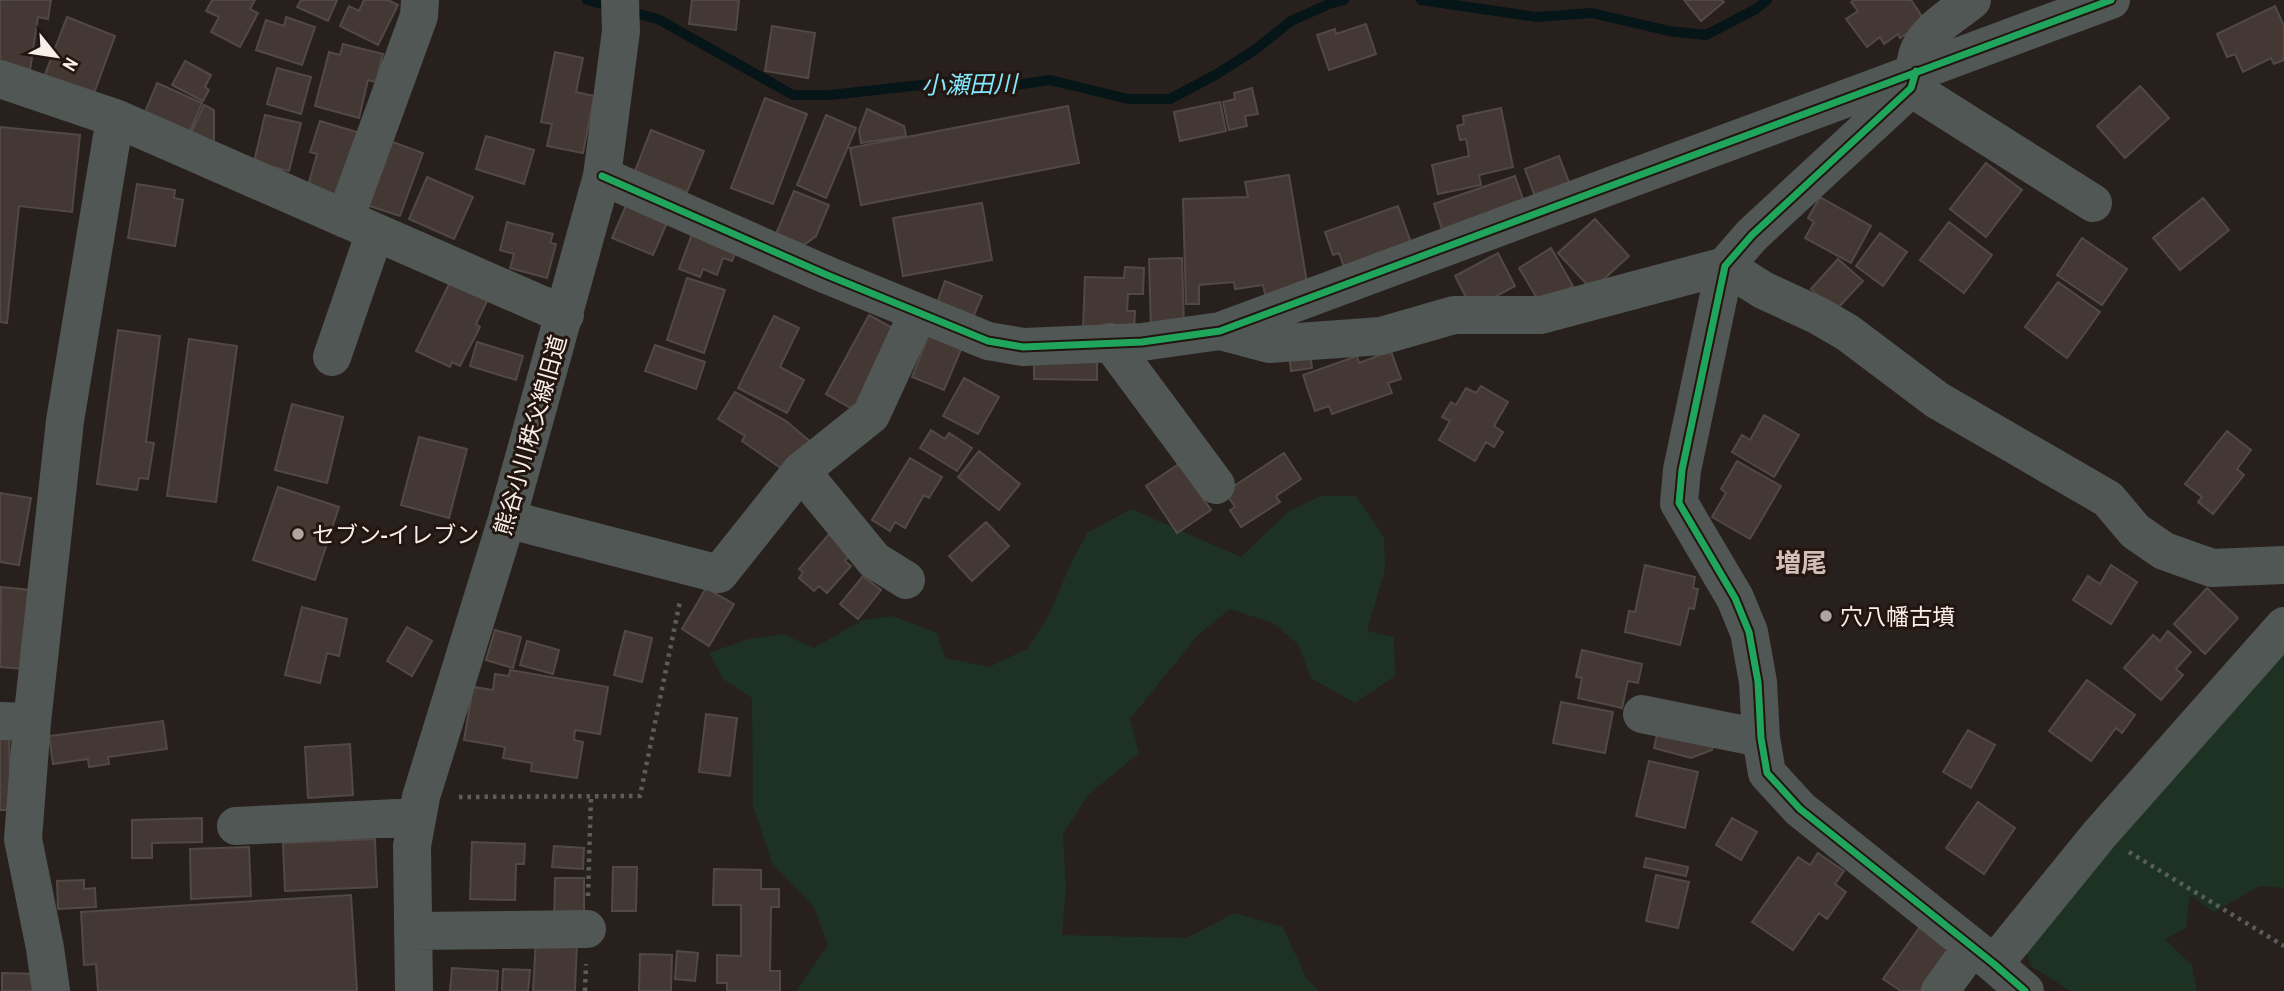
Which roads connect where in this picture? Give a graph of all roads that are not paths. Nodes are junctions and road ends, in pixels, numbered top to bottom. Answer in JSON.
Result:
{"nodes":[{"id":1,"x":419,"y":0,"type":"edge"},
{"id":2,"x":620,"y":0,"type":"edge"},
{"id":3,"x":1972,"y":0,"type":"edge"},
{"id":4,"x":2111,"y":0,"type":"edge"},
{"id":5,"x":0,"y":79,"type":"edge"},
{"id":6,"x":1913,"y":79,"type":"junction"},
{"id":7,"x":115,"y":118,"type":"junction"},
{"id":8,"x":602,"y":176,"type":"junction"},
{"id":9,"x":2094,"y":203,"type":"dead end"},
{"id":10,"x":360,"y":225,"type":"junction"},
{"id":11,"x":1725,"y":266,"type":"junction"},
{"id":12,"x":918,"y":313,"type":"junction"},
{"id":13,"x":565,"y":314,"type":"junction"},
{"id":14,"x":1220,"y":331,"type":"junction"},
{"id":15,"x":1110,"y":342,"type":"junction"},
{"id":16,"x":332,"y":358,"type":"dead end"},
{"id":17,"x":802,"y":471,"type":"junction"},
{"id":18,"x":1216,"y":485,"type":"dead end"},
{"id":19,"x":507,"y":519,"type":"junction"},
{"id":20,"x":2284,"y":565,"type":"edge"},
{"id":21,"x":906,"y":580,"type":"dead end"},
{"id":22,"x":2284,"y":626,"type":"edge"},
{"id":23,"x":1642,"y":714,"type":"dead end"},
{"id":24,"x":16,"y":722,"type":"edge"},
{"id":25,"x":1761,"y":738,"type":"junction"},
{"id":26,"x":419,"y":807,"type":"junction"},
{"id":27,"x":236,"y":826,"type":"dead end"},
{"id":28,"x":587,"y":929,"type":"dead end"},
{"id":29,"x":413,"y":931,"type":"junction"},
{"id":30,"x":1983,"y":956,"type":"junction"},
{"id":31,"x":51,"y":991,"type":"edge"},
{"id":32,"x":414,"y":991,"type":"edge"},
{"id":33,"x":1940,"y":991,"type":"edge"},
{"id":34,"x":2025,"y":991,"type":"edge"}],
"edges":[{"from":1,"to":10,"type":"street"},
{"from":2,"to":8,"type":"street","name":"熊谷小川秩父線旧道"},
{"from":3,"to":6,"type":"street"},
{"from":4,"to":6,"type":"street"},
{"from":5,"to":7,"type":"street"},
{"from":6,"to":9,"type":"street"},
{"from":6,"to":11,"type":"street"},
{"from":6,"to":14,"type":"street"},
{"from":7,"to":10,"type":"street"},
{"from":7,"to":24,"type":"street"},
{"from":8,"to":12,"type":"street"},
{"from":8,"to":13,"type":"street","name":"熊谷小川秩父線旧道"},
{"from":10,"to":13,"type":"street"},
{"from":10,"to":16,"type":"street"},
{"from":11,"to":14,"type":"street"},
{"from":11,"to":20,"type":"street"},
{"from":11,"to":25,"type":"street"},
{"from":12,"to":15,"type":"street"},
{"from":12,"to":17,"type":"street"},
{"from":13,"to":19,"type":"street","name":"熊谷小川秩父線旧道"},
{"from":14,"to":15,"type":"street"},
{"from":15,"to":18,"type":"street"},
{"from":17,"to":19,"type":"street"},
{"from":17,"to":21,"type":"street"},
{"from":19,"to":26,"type":"street","name":"熊谷小川秩父線旧道"},
{"from":22,"to":30,"type":"street"},
{"from":23,"to":25,"type":"street"},
{"from":24,"to":31,"type":"street"},
{"from":25,"to":30,"type":"street"},
{"from":26,"to":27,"type":"street"},
{"from":26,"to":29,"type":"street","name":"熊谷小川秩父線旧道"},
{"from":28,"to":29,"type":"street"},
{"from":29,"to":32,"type":"street","name":"熊谷小川秩父線旧道"},
{"from":30,"to":33,"type":"street"},
{"from":30,"to":34,"type":"street"}]}
